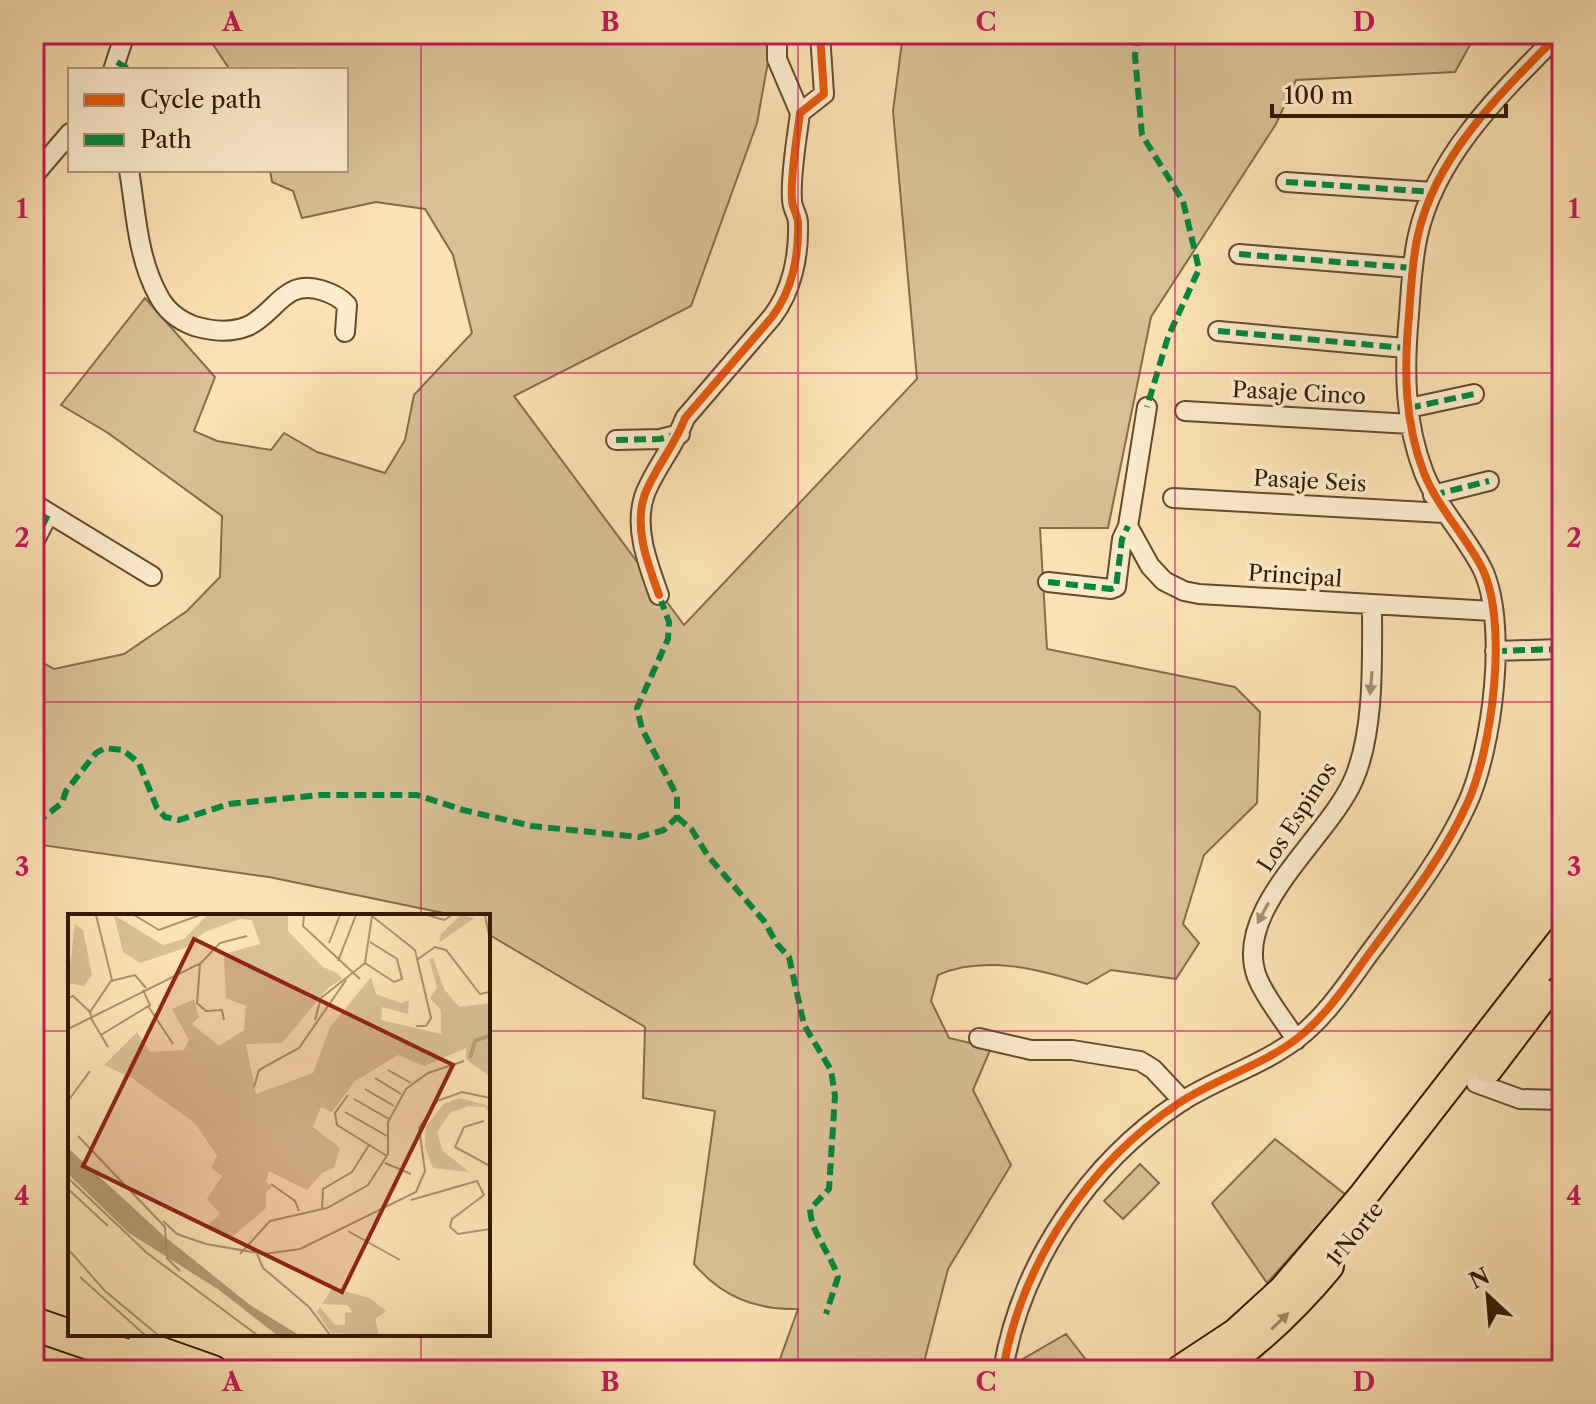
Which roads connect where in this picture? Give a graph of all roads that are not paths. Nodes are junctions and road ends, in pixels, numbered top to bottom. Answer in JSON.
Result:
{"nodes":[{"id":1,"x":125,"y":34,"type":"edge"},
{"id":2,"x":777,"y":34,"type":"edge"},
{"id":3,"x":820,"y":34,"type":"edge"},
{"id":4,"x":1559,"y":34,"type":"edge"},
{"id":5,"x":120,"y":67,"type":"edge"},
{"id":6,"x":800,"y":113,"type":"junction"},
{"id":7,"x":68,"y":135,"type":"edge"},
{"id":8,"x":129,"y":172,"type":"edge"},
{"id":9,"x":34,"y":175,"type":"edge"},
{"id":10,"x":1286,"y":182,"type":"dead end"},
{"id":11,"x":1433,"y":192,"type":"junction"},
{"id":12,"x":1239,"y":254,"type":"dead end"},
{"id":13,"x":1413,"y":268,"type":"junction"},
{"id":14,"x":1218,"y":331,"type":"dead end"},
{"id":15,"x":345,"y":332,"type":"dead end"},
{"id":16,"x":1405,"y":348,"type":"junction"},
{"id":17,"x":1474,"y":394,"type":"dead end"},
{"id":18,"x":1147,"y":407,"type":"dead end"},
{"id":19,"x":1185,"y":411,"type":"dead end"},
{"id":20,"x":1410,"y":416,"type":"junction"},
{"id":21,"x":680,"y":434,"type":"junction"},
{"id":22,"x":616,"y":440,"type":"dead end"},
{"id":23,"x":1489,"y":481,"type":"dead end"},
{"id":24,"x":1433,"y":495,"type":"junction"},
{"id":25,"x":1173,"y":498,"type":"dead end"},
{"id":26,"x":42,"y":508,"type":"edge"},
{"id":27,"x":1444,"y":513,"type":"junction"},
{"id":28,"x":1128,"y":526,"type":"junction"},
{"id":29,"x":34,"y":542,"type":"edge"},
{"id":30,"x":152,"y":576,"type":"dead end"},
{"id":31,"x":1048,"y":582,"type":"dead end"},
{"id":32,"x":659,"y":595,"type":"dead end"},
{"id":33,"x":1372,"y":605,"type":"junction"},
{"id":34,"x":1492,"y":611,"type":"junction"},
{"id":35,"x":1562,"y":649,"type":"edge"},
{"id":36,"x":1495,"y":651,"type":"junction"},
{"id":37,"x":1562,"y":940,"type":"edge"},
{"id":38,"x":1562,"y":971,"type":"edge"},
{"id":39,"x":979,"y":1038,"type":"dead end"},
{"id":40,"x":1296,"y":1040,"type":"junction"},
{"id":41,"x":1468,"y":1078,"type":"junction"},
{"id":42,"x":1562,"y":1100,"type":"edge"},
{"id":43,"x":1183,"y":1101,"type":"junction"},
{"id":44,"x":34,"y":1308,"type":"edge"},
{"id":45,"x":68,"y":1320,"type":"edge"},
{"id":46,"x":34,"y":1324,"type":"edge"},
{"id":47,"x":68,"y":1336,"type":"edge"},
{"id":48,"x":69,"y":1336,"type":"edge"},
{"id":49,"x":115,"y":1336,"type":"edge"},
{"id":50,"x":34,"y":1340,"type":"edge"},
{"id":51,"x":119,"y":1370,"type":"edge"},
{"id":52,"x":168,"y":1370,"type":"edge"},
{"id":53,"x":213,"y":1370,"type":"edge"},
{"id":54,"x":1003,"y":1370,"type":"edge"},
{"id":55,"x":1180,"y":1370,"type":"edge"},
{"id":56,"x":1219,"y":1370,"type":"edge"}],
"edges":[{"from":1,"to":5,"type":"street"},
{"from":2,"to":6,"type":"street"},
{"from":3,"to":6,"type":"street"},
{"from":4,"to":11,"type":"street"},
{"from":6,"to":21,"type":"street"},
{"from":7,"to":9,"type":"street"},
{"from":8,"to":15,"type":"street"},
{"from":10,"to":11,"type":"street"},
{"from":11,"to":13,"type":"street"},
{"from":12,"to":13,"type":"street"},
{"from":13,"to":16,"type":"street"},
{"from":14,"to":16,"type":"street"},
{"from":16,"to":20,"type":"street"},
{"from":17,"to":20,"type":"street","name":"Pasaje Cinco"},
{"from":18,"to":28,"type":"street"},
{"from":19,"to":20,"type":"street","name":"Pasaje Cinco"},
{"from":20,"to":24,"type":"street"},
{"from":21,"to":22,"type":"street"},
{"from":21,"to":32,"type":"street"},
{"from":23,"to":24,"type":"street"},
{"from":24,"to":27,"type":"street"},
{"from":25,"to":27,"type":"street","name":"Pasaje Seis"},
{"from":26,"to":29,"type":"street"},
{"from":26,"to":30,"type":"street"},
{"from":27,"to":34,"type":"street"},
{"from":28,"to":31,"type":"street"},
{"from":28,"to":33,"type":"street","name":"Principal"},
{"from":33,"to":34,"type":"street","name":"Principal"},
{"from":33,"to":40,"type":"street","name":"Los Espinos","one_way":true},
{"from":34,"to":36,"type":"street"},
{"from":35,"to":36,"type":"street"},
{"from":36,"to":40,"type":"street"},
{"from":37,"to":41,"type":"main road"},
{"from":38,"to":41,"type":"main road"},
{"from":39,"to":43,"type":"street"},
{"from":40,"to":43,"type":"street"},
{"from":41,"to":42,"type":"street"},
{"from":41,"to":55,"type":"main road","name":"1 Norte"},
{"from":56,"to":41,"type":"main road","name":"1 Norte","one_way":true},
{"from":43,"to":54,"type":"street"},
{"from":44,"to":45,"type":"main road"},
{"from":46,"to":47,"type":"highway"},
{"from":48,"to":52,"type":"highway"},
{"from":49,"to":53,"type":"main road"},
{"from":50,"to":51,"type":"main road"}]}
